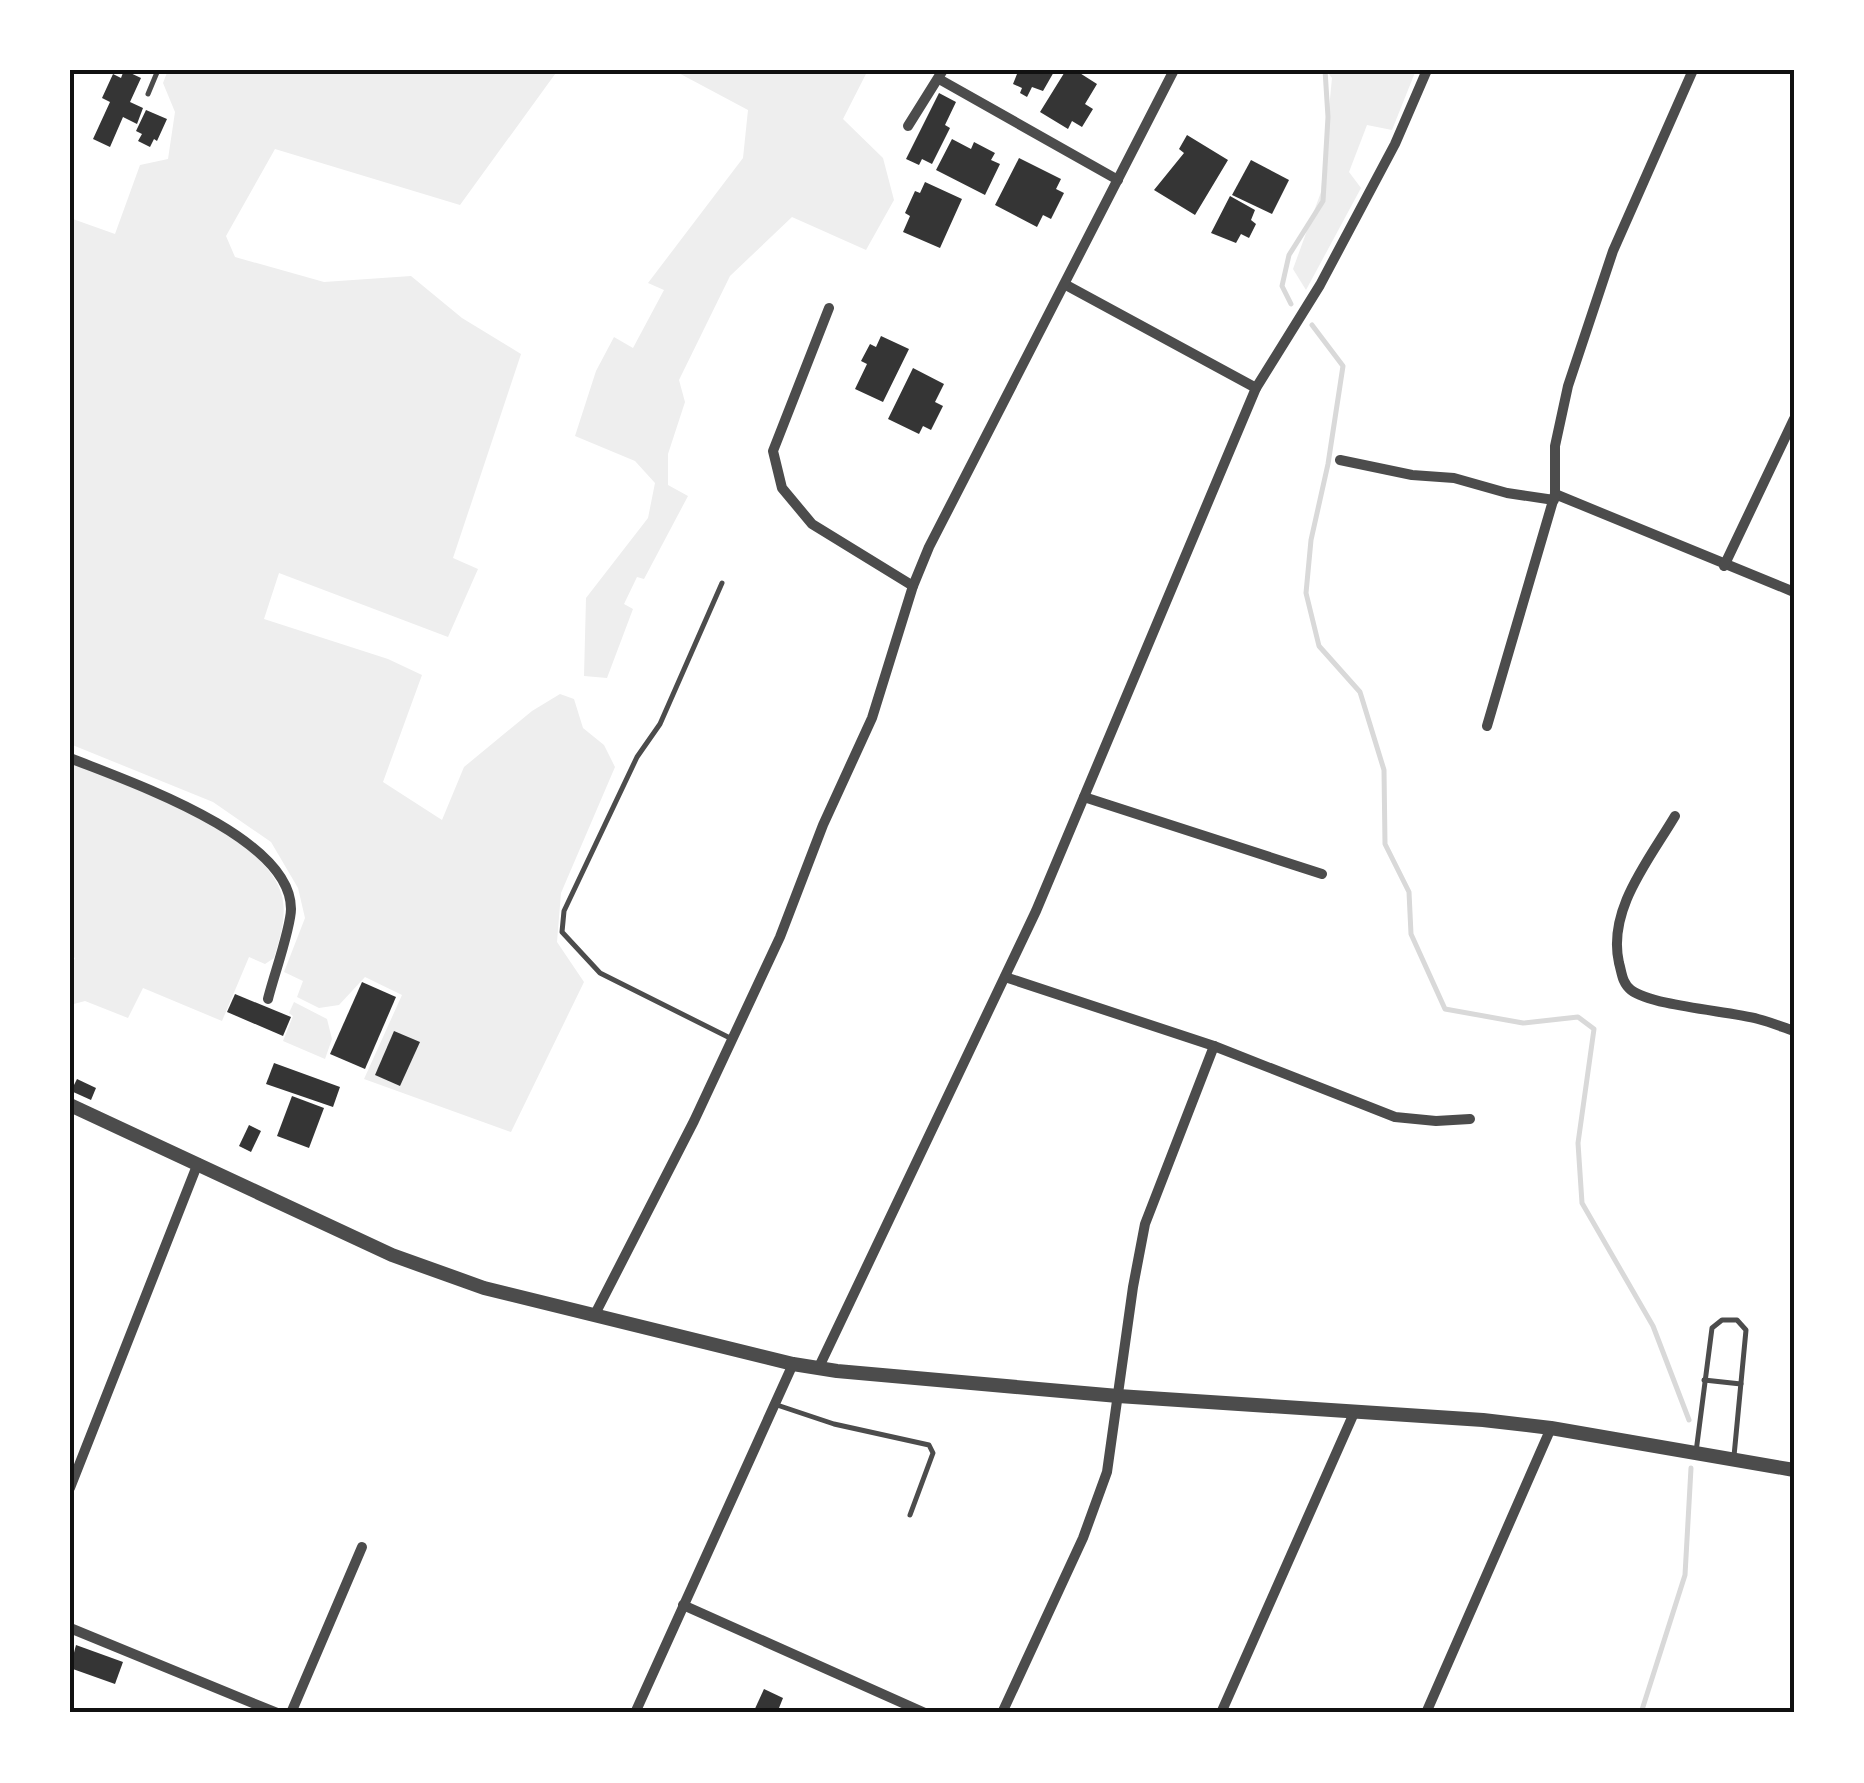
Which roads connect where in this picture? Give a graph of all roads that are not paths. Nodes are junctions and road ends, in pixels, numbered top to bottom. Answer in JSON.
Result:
{"nodes":[{"id":1,"x":158,"y":70,"type":"edge"},
{"id":2,"x":1174,"y":70,"type":"edge"},
{"id":3,"x":1428,"y":70,"type":"edge"},
{"id":4,"x":1693,"y":70,"type":"edge"},
{"id":5,"x":941,"y":74,"type":"edge"},
{"id":6,"x":148,"y":94,"type":"dead end"},
{"id":7,"x":908,"y":126,"type":"dead end"},
{"id":8,"x":1118,"y":180,"type":"junction"},
{"id":9,"x":1066,"y":284,"type":"junction"},
{"id":10,"x":829,"y":308,"type":"dead end"},
{"id":11,"x":1256,"y":388,"type":"junction"},
{"id":12,"x":1794,"y":419,"type":"edge"},
{"id":13,"x":1340,"y":460,"type":"dead end"},
{"id":14,"x":1554,"y":497,"type":"junction"},
{"id":15,"x":1724,"y":566,"type":"junction"},
{"id":16,"x":722,"y":583,"type":"dead end"},
{"id":17,"x":912,"y":586,"type":"junction"},
{"id":18,"x":1794,"y":592,"type":"edge"},
{"id":19,"x":1486,"y":726,"type":"dead end"},
{"id":20,"x":70,"y":758,"type":"edge"},
{"id":21,"x":1084,"y":797,"type":"junction"},
{"id":22,"x":1675,"y":816,"type":"dead end"},
{"id":23,"x":1322,"y":874,"type":"dead end"},
{"id":24,"x":1005,"y":977,"type":"junction"},
{"id":25,"x":268,"y":999,"type":"dead end"},
{"id":26,"x":1794,"y":1031,"type":"edge"},
{"id":27,"x":732,"y":1038,"type":"junction"},
{"id":28,"x":1214,"y":1046,"type":"junction"},
{"id":29,"x":70,"y":1104,"type":"edge"},
{"id":30,"x":1470,"y":1120,"type":"dead end"},
{"id":31,"x":198,"y":1163,"type":"junction"},
{"id":32,"x":594,"y":1316,"type":"junction"},
{"id":33,"x":792,"y":1364,"type":"junction"},
{"id":34,"x":818,"y":1369,"type":"junction"},
{"id":35,"x":1704,"y":1380,"type":"junction"},
{"id":36,"x":1742,"y":1384,"type":"junction"},
{"id":37,"x":1118,"y":1396,"type":"junction"},
{"id":38,"x":774,"y":1404,"type":"junction"},
{"id":39,"x":1354,"y":1412,"type":"junction"},
{"id":40,"x":1551,"y":1428,"type":"junction"},
{"id":41,"x":1696,"y":1452,"type":"junction"},
{"id":42,"x":1733,"y":1459,"type":"junction"},
{"id":43,"x":1794,"y":1470,"type":"edge"},
{"id":44,"x":70,"y":1488,"type":"edge"},
{"id":45,"x":910,"y":1515,"type":"dead end"},
{"id":46,"x":362,"y":1547,"type":"dead end"},
{"id":47,"x":683,"y":1605,"type":"junction"},
{"id":48,"x":70,"y":1628,"type":"edge"},
{"id":49,"x":277,"y":1713,"type":"edge"},
{"id":50,"x":291,"y":1713,"type":"edge"},
{"id":51,"x":634,"y":1713,"type":"edge"},
{"id":52,"x":925,"y":1713,"type":"edge"},
{"id":53,"x":1002,"y":1713,"type":"edge"},
{"id":54,"x":1221,"y":1713,"type":"edge"},
{"id":55,"x":1426,"y":1713,"type":"edge"}],
"edges":[{"from":1,"to":6,"type":"lane"},
{"from":2,"to":8,"type":"street"},
{"from":3,"to":11,"type":"street"},
{"from":4,"to":14,"type":"street"},
{"from":5,"to":7,"type":"street"},
{"from":5,"to":8,"type":"street"},
{"from":8,"to":9,"type":"street"},
{"from":9,"to":11,"type":"street"},
{"from":9,"to":17,"type":"street"},
{"from":10,"to":17,"type":"street"},
{"from":11,"to":21,"type":"street"},
{"from":12,"to":15,"type":"street"},
{"from":13,"to":14,"type":"street"},
{"from":14,"to":15,"type":"street"},
{"from":14,"to":19,"type":"street"},
{"from":15,"to":18,"type":"street"},
{"from":16,"to":27,"type":"lane"},
{"from":17,"to":27,"type":"street"},
{"from":20,"to":25,"type":"street"},
{"from":21,"to":23,"type":"street"},
{"from":21,"to":24,"type":"street"},
{"from":22,"to":26,"type":"street"},
{"from":24,"to":28,"type":"street"},
{"from":24,"to":34,"type":"street"},
{"from":27,"to":32,"type":"street"},
{"from":28,"to":30,"type":"street"},
{"from":28,"to":37,"type":"street"},
{"from":29,"to":31,"type":"street"},
{"from":31,"to":32,"type":"street"},
{"from":31,"to":44,"type":"street"},
{"from":32,"to":33,"type":"street"},
{"from":33,"to":34,"type":"street"},
{"from":33,"to":38,"type":"street"},
{"from":34,"to":37,"type":"street"},
{"from":35,"to":36,"type":"lane"},
{"from":35,"to":36,"type":"lane"},
{"from":35,"to":41,"type":"lane"},
{"from":36,"to":42,"type":"lane"},
{"from":37,"to":39,"type":"street"},
{"from":37,"to":53,"type":"street"},
{"from":38,"to":45,"type":"lane"},
{"from":38,"to":47,"type":"street"},
{"from":39,"to":40,"type":"street"},
{"from":39,"to":54,"type":"street"},
{"from":40,"to":41,"type":"street"},
{"from":40,"to":55,"type":"street"},
{"from":41,"to":42,"type":"street"},
{"from":42,"to":43,"type":"street"},
{"from":46,"to":50,"type":"street"},
{"from":47,"to":51,"type":"street"},
{"from":47,"to":52,"type":"street"},
{"from":48,"to":49,"type":"street"}]}
